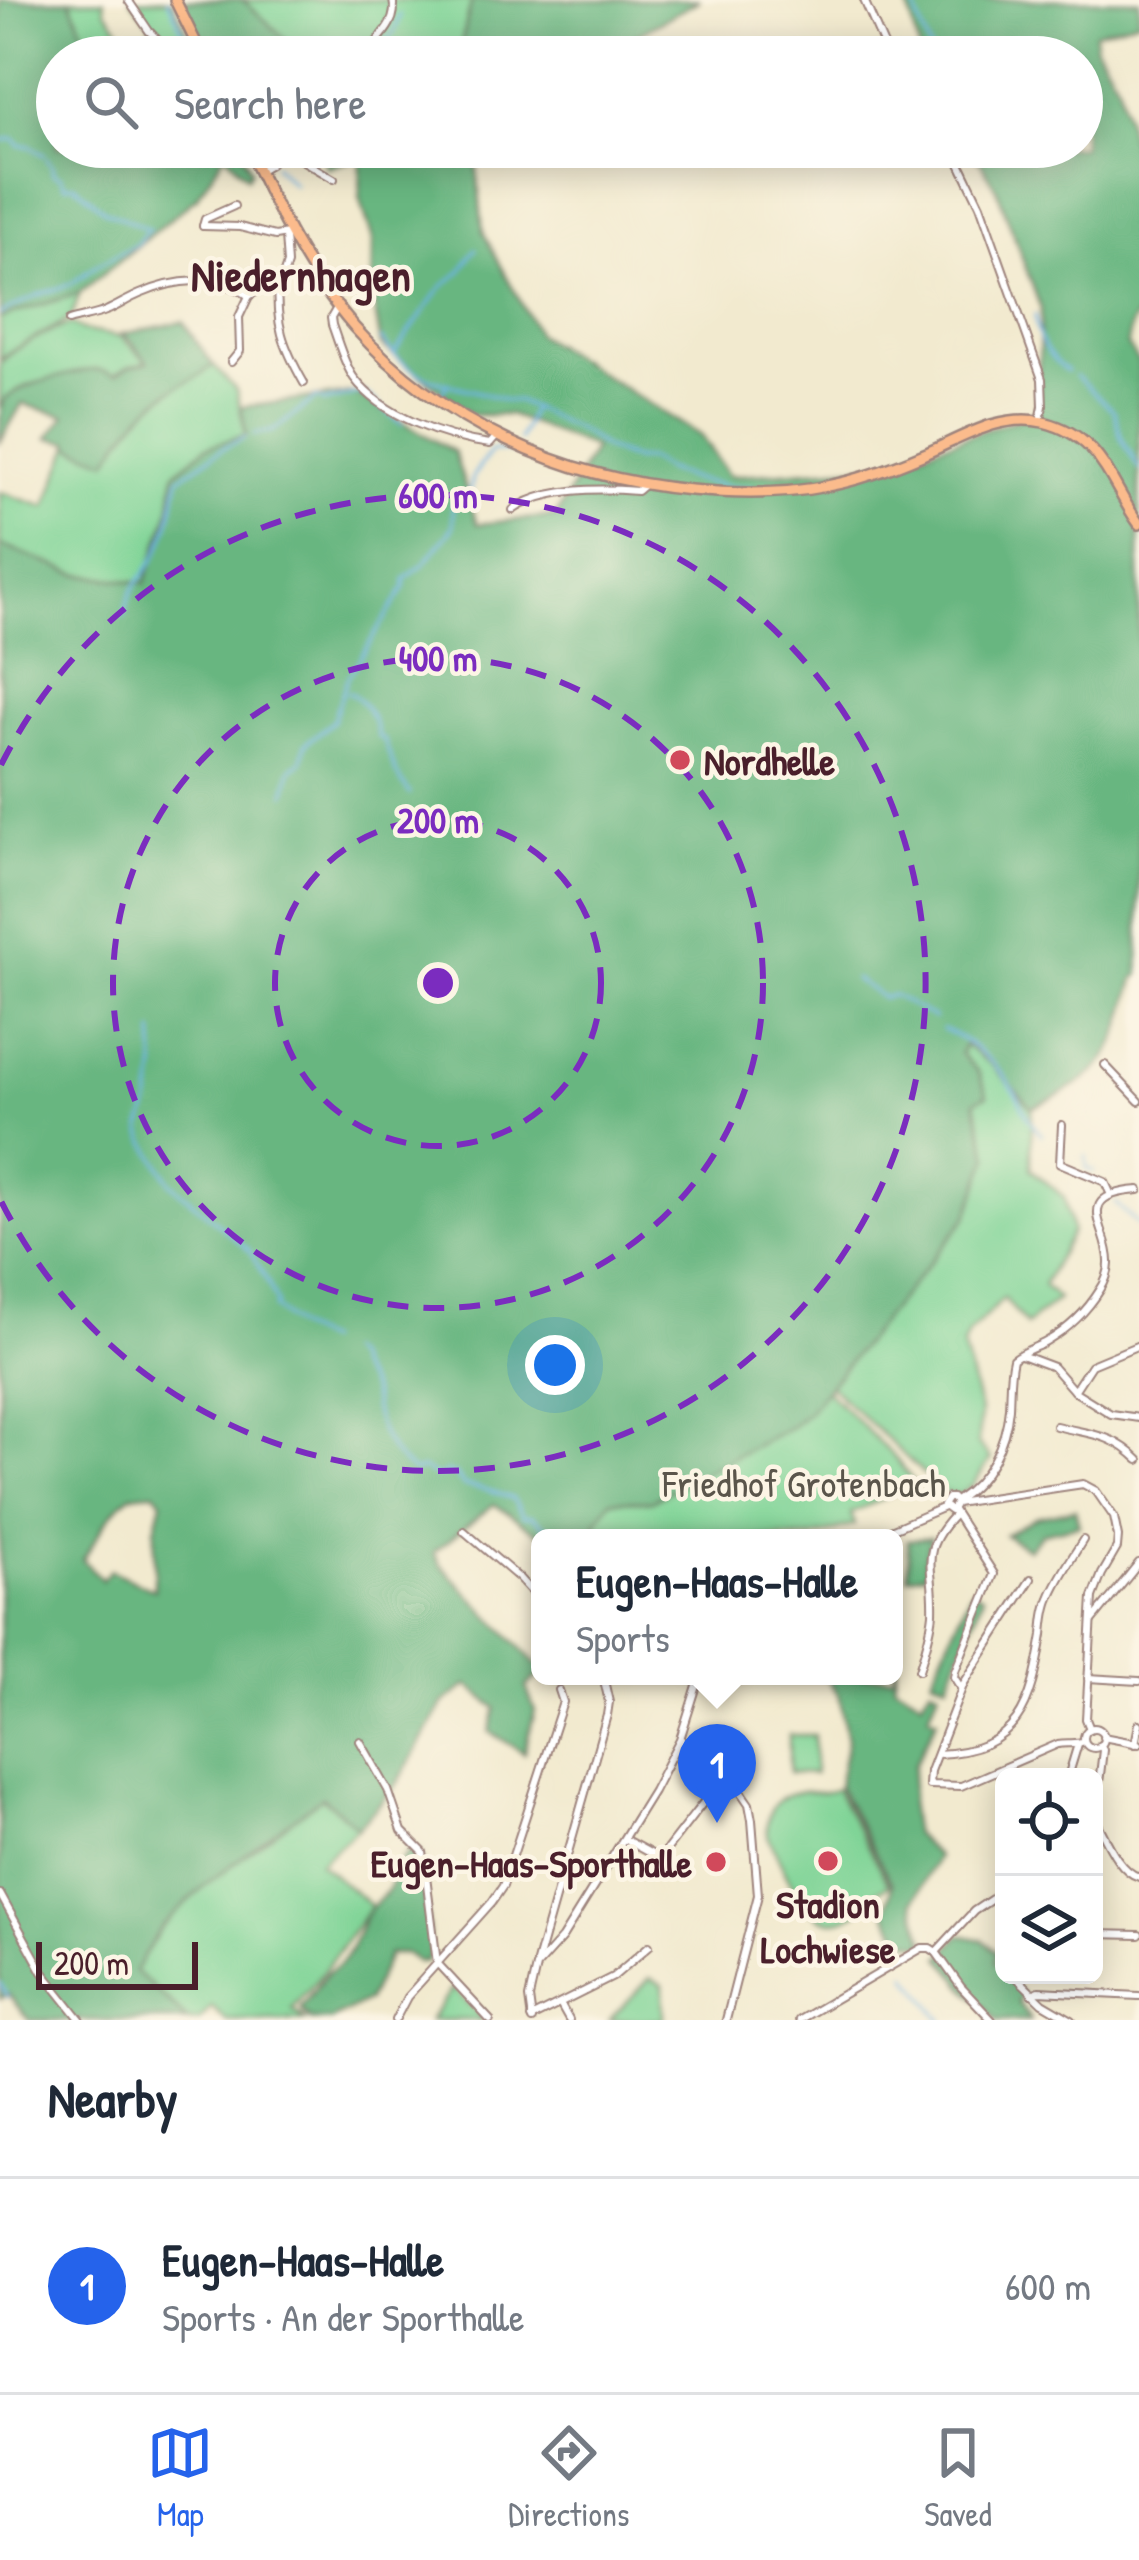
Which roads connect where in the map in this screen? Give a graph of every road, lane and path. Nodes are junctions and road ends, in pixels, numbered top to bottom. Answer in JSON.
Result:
{"nodes":[{"id":1,"x":128,"y":0,"type":"edge"},
{"id":2,"x":175,"y":0,"type":"edge"},
{"id":3,"x":393,"y":0,"type":"edge"},
{"id":4,"x":864,"y":0,"type":"edge"},
{"id":5,"x":153,"y":36,"type":"edge"},
{"id":6,"x":193,"y":36,"type":"edge"},
{"id":7,"x":380,"y":36,"type":"edge"},
{"id":8,"x":880,"y":36,"type":"edge"},
{"id":9,"x":257,"y":168,"type":"edge"},
{"id":10,"x":263,"y":168,"type":"edge"},
{"id":11,"x":316,"y":168,"type":"edge"},
{"id":12,"x":962,"y":168,"type":"edge"},
{"id":13,"x":258,"y":171,"type":"junction"},
{"id":14,"x":334,"y":179,"type":"dead end"},
{"id":15,"x":234,"y":206,"type":"dead end"},
{"id":16,"x":287,"y":234,"type":"junction"},
{"id":17,"x":278,"y":281,"type":"junction"},
{"id":18,"x":249,"y":296,"type":"junction"},
{"id":19,"x":338,"y":306,"type":"junction"},
{"id":20,"x":69,"y":321,"type":"dead end"},
{"id":21,"x":231,"y":362,"type":"dead end"},
{"id":22,"x":304,"y":382,"type":"dead end"},
{"id":23,"x":1040,"y":421,"type":"junction"},
{"id":24,"x":496,"y":436,"type":"junction"},
{"id":25,"x":644,"y":485,"type":"junction"},
{"id":26,"x":513,"y":510,"type":"dead end"},
{"id":27,"x":1139,"y":524,"type":"edge"},
{"id":28,"x":1105,"y":1065,"type":"dead end"},
{"id":29,"x":1138,"y":1097,"type":"edge"},
{"id":30,"x":1062,"y":1125,"type":"dead end"},
{"id":31,"x":1139,"y":1190,"type":"edge"},
{"id":32,"x":1112,"y":1196,"type":"junction"},
{"id":33,"x":1139,"y":1345,"type":"edge"},
{"id":34,"x":1018,"y":1354,"type":"junction"},
{"id":35,"x":1074,"y":1391,"type":"junction"},
{"id":36,"x":1139,"y":1418,"type":"edge"},
{"id":37,"x":1056,"y":1426,"type":"dead end"},
{"id":38,"x":1139,"y":1460,"type":"edge"},
{"id":39,"x":953,"y":1507,"type":"junction"},
{"id":40,"x":896,"y":1529,"type":"edge"},
{"id":41,"x":464,"y":1531,"type":"dead end"},
{"id":42,"x":1083,"y":1540,"type":"dead end"},
{"id":43,"x":1139,"y":1564,"type":"edge"},
{"id":44,"x":1031,"y":1579,"type":"dead end"},
{"id":45,"x":531,"y":1591,"type":"edge"},
{"id":46,"x":1091,"y":1622,"type":"junction"},
{"id":47,"x":919,"y":1670,"type":"dead end"},
{"id":48,"x":1088,"y":1678,"type":"junction"},
{"id":49,"x":1139,"y":1681,"type":"edge"},
{"id":50,"x":605,"y":1685,"type":"edge"},
{"id":51,"x":697,"y":1685,"type":"edge"},
{"id":52,"x":961,"y":1688,"type":"junction"},
{"id":53,"x":559,"y":1690,"type":"dead end"},
{"id":54,"x":1139,"y":1724,"type":"edge"},
{"id":55,"x":1090,"y":1729,"type":"junction"},
{"id":56,"x":680,"y":1739,"type":"junction"},
{"id":57,"x":360,"y":1741,"type":"dead end"},
{"id":58,"x":1102,"y":1741,"type":"junction"},
{"id":59,"x":1081,"y":1743,"type":"junction"},
{"id":60,"x":1137,"y":1744,"type":"edge"},
{"id":61,"x":937,"y":1754,"type":"junction"},
{"id":62,"x":1071,"y":1768,"type":"edge"},
{"id":63,"x":1100,"y":1768,"type":"edge"},
{"id":64,"x":723,"y":1777,"type":"junction"},
{"id":65,"x":1103,"y":1835,"type":"edge"},
{"id":66,"x":624,"y":1839,"type":"junction"},
{"id":67,"x":1139,"y":1877,"type":"edge"},
{"id":68,"x":0,"y":1894,"type":"edge"},
{"id":69,"x":995,"y":1897,"type":"edge"},
{"id":70,"x":1103,"y":1934,"type":"edge"},
{"id":71,"x":1139,"y":1935,"type":"edge"},
{"id":72,"x":649,"y":1946,"type":"dead end"},
{"id":73,"x":936,"y":1952,"type":"junction"},
{"id":74,"x":437,"y":1963,"type":"junction"},
{"id":75,"x":536,"y":1966,"type":"junction"},
{"id":76,"x":1023,"y":1984,"type":"edge"},
{"id":77,"x":1032,"y":1994,"type":"junction"},
{"id":78,"x":1139,"y":1996,"type":"edge"},
{"id":79,"x":560,"y":2004,"type":"junction"},
{"id":80,"x":532,"y":2019,"type":"edge"},
{"id":81,"x":81,"y":2020,"type":"edge"},
{"id":82,"x":394,"y":2020,"type":"edge"},
{"id":83,"x":490,"y":2020,"type":"edge"},
{"id":84,"x":569,"y":2020,"type":"edge"},
{"id":85,"x":726,"y":2020,"type":"edge"},
{"id":86,"x":799,"y":2020,"type":"edge"},
{"id":87,"x":992,"y":2020,"type":"edge"},
{"id":88,"x":1072,"y":2020,"type":"edge"}],
"edges":[{"from":1,"to":5,"type":"street"},
{"from":2,"to":6,"type":"main road"},
{"from":3,"to":7,"type":"street"},
{"from":4,"to":8,"type":"street"},
{"from":9,"to":13,"type":"main road"},
{"from":10,"to":13,"type":"street"},
{"from":11,"to":14,"type":"street"},
{"from":12,"to":23,"type":"street"},
{"from":13,"to":16,"type":"main road"},
{"from":15,"to":16,"type":"street"},
{"from":16,"to":17,"type":"street"},
{"from":16,"to":19,"type":"main road"},
{"from":17,"to":18,"type":"street"},
{"from":17,"to":22,"type":"street"},
{"from":18,"to":20,"type":"street"},
{"from":18,"to":21,"type":"street"},
{"from":19,"to":24,"type":"main road"},
{"from":19,"to":24,"type":"street"},
{"from":23,"to":25,"type":"main road"},
{"from":23,"to":27,"type":"main road"},
{"from":24,"to":25,"type":"main road"},
{"from":25,"to":26,"type":"street"},
{"from":28,"to":29,"type":"street"},
{"from":30,"to":32,"type":"street"},
{"from":31,"to":32,"type":"street"},
{"from":32,"to":34,"type":"street"},
{"from":33,"to":35,"type":"street"},
{"from":34,"to":35,"type":"street"},
{"from":34,"to":39,"type":"street"},
{"from":35,"to":36,"type":"street"},
{"from":37,"to":38,"type":"street"},
{"from":39,"to":40,"type":"street"},
{"from":39,"to":46,"type":"street"},
{"from":39,"to":47,"type":"street"},
{"from":39,"to":52,"type":"street"},
{"from":41,"to":45,"type":"street"},
{"from":42,"to":61,"type":"street"},
{"from":43,"to":46,"type":"street"},
{"from":44,"to":52,"type":"street"},
{"from":46,"to":48,"type":"street"},
{"from":48,"to":49,"type":"street"},
{"from":48,"to":55,"type":"street"},
{"from":50,"to":75,"type":"street"},
{"from":51,"to":56,"type":"street"},
{"from":52,"to":61,"type":"street"},
{"from":53,"to":74,"type":"street"},
{"from":54,"to":60,"type":"street"},
{"from":55,"to":58,"type":"street"},
{"from":55,"to":59,"type":"street"},
{"from":56,"to":64,"type":"street"},
{"from":56,"to":66,"type":"street"},
{"from":57,"to":74,"type":"street"},
{"from":58,"to":59,"type":"street"},
{"from":58,"to":60,"type":"street"},
{"from":58,"to":63,"type":"street"},
{"from":59,"to":61,"type":"street"},
{"from":59,"to":62,"type":"street"},
{"from":64,"to":66,"type":"street"},
{"from":64,"to":85,"type":"street"},
{"from":65,"to":67,"type":"street"},
{"from":66,"to":75,"type":"street"},
{"from":68,"to":81,"type":"street"},
{"from":69,"to":73,"type":"street"},
{"from":70,"to":71,"type":"street"},
{"from":72,"to":79,"type":"street"},
{"from":73,"to":86,"type":"street"},
{"from":73,"to":87,"type":"street"},
{"from":74,"to":82,"type":"street"},
{"from":74,"to":83,"type":"street"},
{"from":75,"to":80,"type":"street"},
{"from":76,"to":77,"type":"street"},
{"from":77,"to":78,"type":"street"},
{"from":77,"to":88,"type":"street"},
{"from":79,"to":80,"type":"street"},
{"from":79,"to":84,"type":"street"}]}
